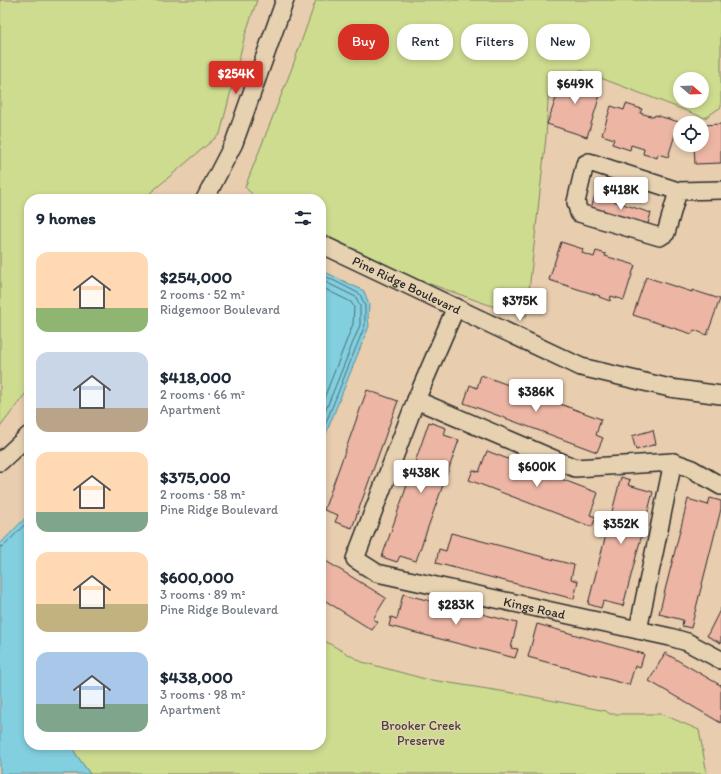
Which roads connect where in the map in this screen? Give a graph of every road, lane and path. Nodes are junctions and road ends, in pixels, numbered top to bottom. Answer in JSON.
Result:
{"nodes":[{"id":1,"x":285,"y":0,"type":"edge"},
{"id":2,"x":721,"y":190,"type":"edge"},
{"id":3,"x":678,"y":191,"type":"junction"},
{"id":4,"x":212,"y":194,"type":"edge"},
{"id":5,"x":326,"y":246,"type":"edge"},
{"id":6,"x":456,"y":307,"type":"junction"},
{"id":7,"x":721,"y":395,"type":"edge"},
{"id":8,"x":416,"y":400,"type":"junction"},
{"id":9,"x":24,"y":440,"type":"edge"},
{"id":10,"x":0,"y":462,"type":"edge"},
{"id":11,"x":673,"y":462,"type":"junction"},
{"id":12,"x":721,"y":486,"type":"edge"},
{"id":13,"x":638,"y":630,"type":"junction"},
{"id":14,"x":721,"y":660,"type":"edge"}],
"edges":[{"from":1,"to":4,"type":"street"},
{"from":2,"to":3,"type":"street"},
{"from":3,"to":3,"type":"street"},
{"from":5,"to":6,"type":"street","name":"Pine Ridge Boulevard"},
{"from":6,"to":7,"type":"street","name":"Pine Ridge Boulevard"},
{"from":6,"to":8,"type":"street","name":"Kings Road"},
{"from":8,"to":11,"type":"street"},
{"from":8,"to":13,"type":"street","name":"Kings Road"},
{"from":9,"to":10,"type":"street"},
{"from":11,"to":12,"type":"street"},
{"from":11,"to":13,"type":"street"},
{"from":13,"to":14,"type":"street","name":"Kings Road"}]}
